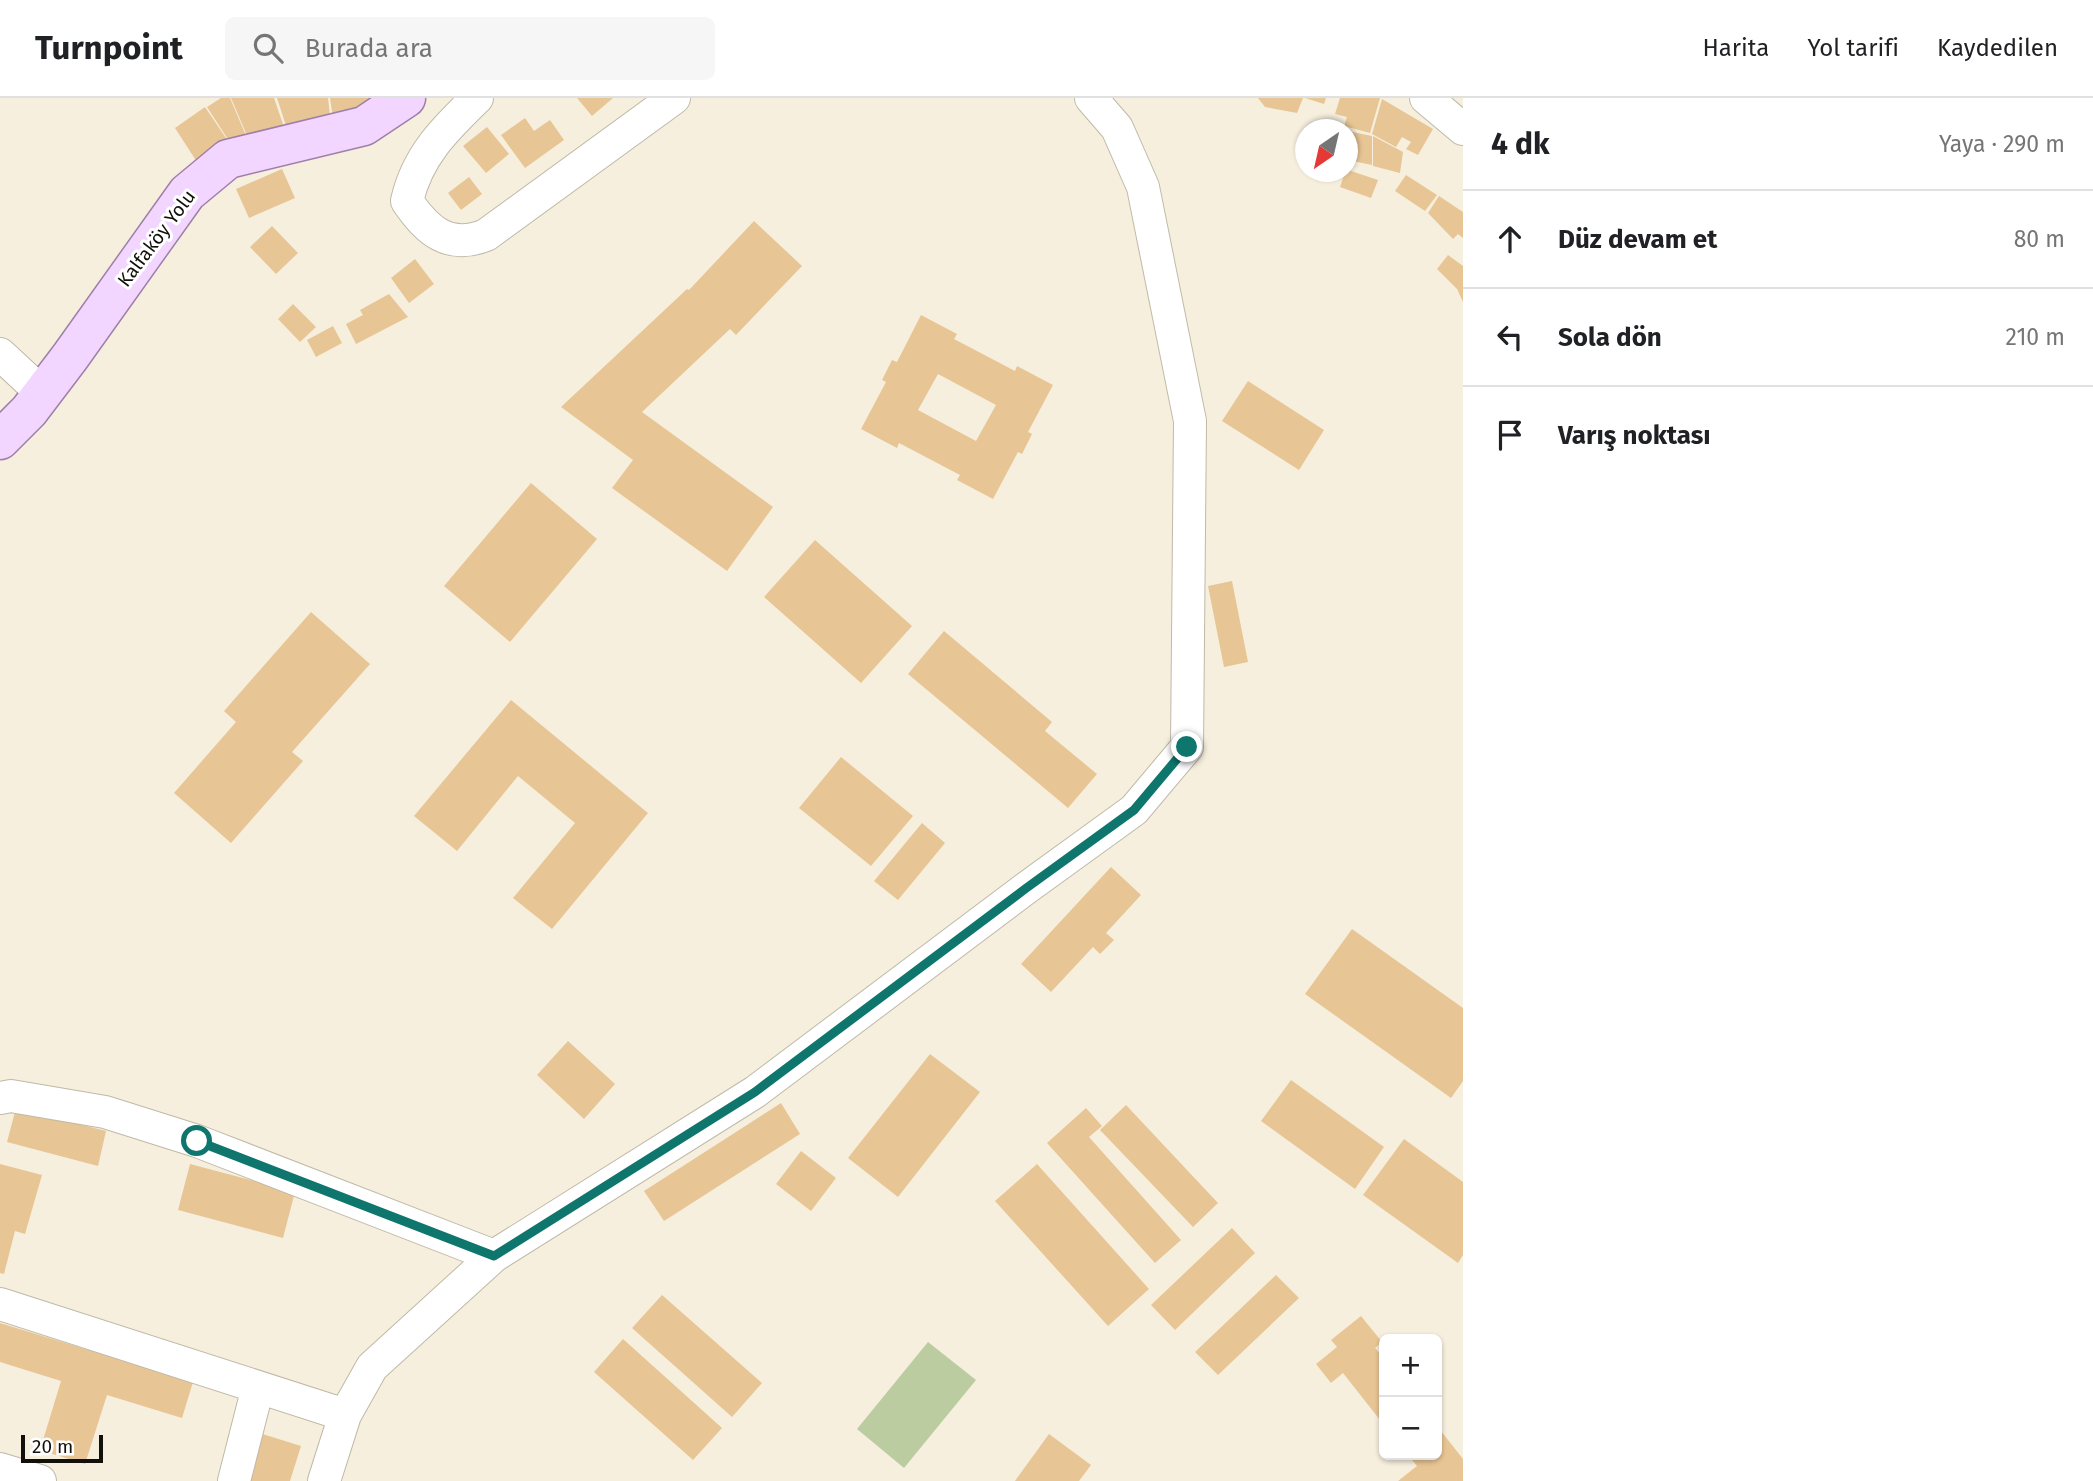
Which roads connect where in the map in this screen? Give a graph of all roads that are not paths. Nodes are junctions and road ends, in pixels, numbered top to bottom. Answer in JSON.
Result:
{"nodes":[{"id":1,"x":406,"y":98,"type":"edge"},
{"id":2,"x":477,"y":98,"type":"edge"},
{"id":3,"x":674,"y":98,"type":"edge"},
{"id":4,"x":1091,"y":98,"type":"edge"},
{"id":5,"x":1429,"y":98,"type":"edge"},
{"id":6,"x":1463,"y":129,"type":"edge"},
{"id":7,"x":0,"y":354,"type":"edge"},
{"id":8,"x":43,"y":394,"type":"junction"},
{"id":9,"x":0,"y":440,"type":"edge"},
{"id":10,"x":0,"y":1098,"type":"edge"},
{"id":11,"x":494,"y":1256,"type":"junction"},
{"id":12,"x":0,"y":1304,"type":"edge"},
{"id":13,"x":258,"y":1387,"type":"junction"},
{"id":14,"x":345,"y":1415,"type":"junction"},
{"id":15,"x":0,"y":1469,"type":"edge"},
{"id":16,"x":40,"y":1481,"type":"edge"},
{"id":17,"x":234,"y":1481,"type":"edge"},
{"id":18,"x":324,"y":1481,"type":"edge"}],
"edges":[{"from":1,"to":8,"type":"main road","name":"Kalfaköy Yolu"},
{"from":2,"to":3,"type":"street"},
{"from":4,"to":11,"type":"street"},
{"from":5,"to":6,"type":"street"},
{"from":7,"to":8,"type":"street"},
{"from":8,"to":9,"type":"main road","name":"Kalfaköy Yolu"},
{"from":10,"to":11,"type":"street"},
{"from":11,"to":14,"type":"street"},
{"from":12,"to":13,"type":"street"},
{"from":13,"to":14,"type":"street"},
{"from":13,"to":17,"type":"street"},
{"from":14,"to":18,"type":"street"},
{"from":15,"to":16,"type":"street"}]}
